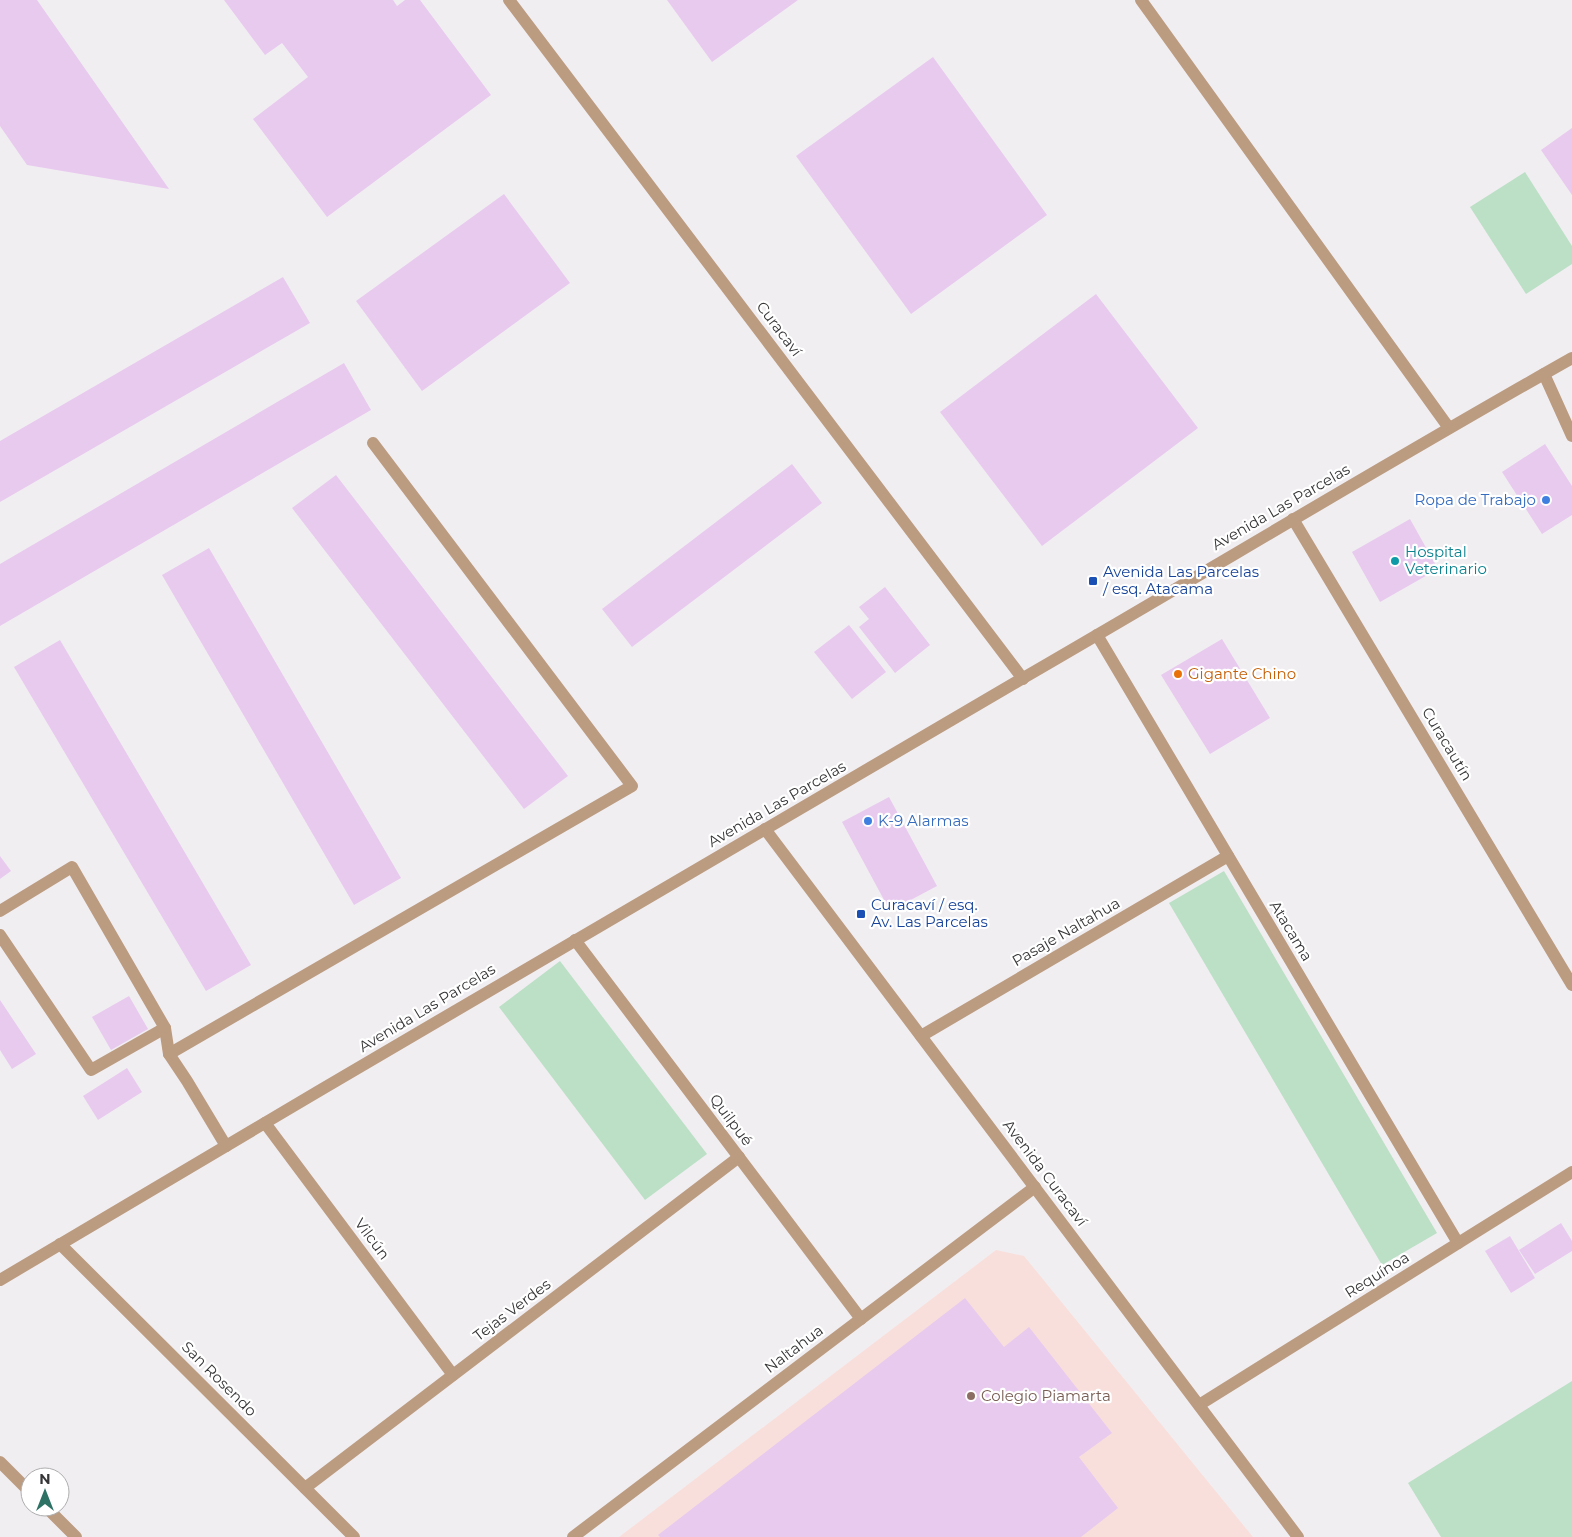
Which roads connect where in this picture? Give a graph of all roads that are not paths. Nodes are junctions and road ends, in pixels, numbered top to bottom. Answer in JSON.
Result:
{"nodes":[{"id":1,"x":509,"y":0,"type":"edge"},
{"id":2,"x":1141,"y":0,"type":"edge"},
{"id":3,"x":1572,"y":358,"type":"edge"},
{"id":4,"x":1544,"y":374,"type":"junction"},
{"id":5,"x":1449,"y":428,"type":"junction"},
{"id":6,"x":1572,"y":436,"type":"edge"},
{"id":7,"x":372,"y":443,"type":"dead end"},
{"id":8,"x":1294,"y":519,"type":"junction"},
{"id":9,"x":1097,"y":635,"type":"junction"},
{"id":10,"x":1023,"y":679,"type":"junction"},
{"id":11,"x":765,"y":829,"type":"junction"},
{"id":12,"x":1228,"y":856,"type":"junction"},
{"id":13,"x":0,"y":911,"type":"edge"},
{"id":14,"x":0,"y":935,"type":"edge"},
{"id":15,"x":575,"y":940,"type":"junction"},
{"id":16,"x":1572,"y":986,"type":"edge"},
{"id":17,"x":165,"y":1028,"type":"junction"},
{"id":18,"x":921,"y":1036,"type":"junction"},
{"id":19,"x":168,"y":1054,"type":"junction"},
{"id":20,"x":265,"y":1123,"type":"junction"},
{"id":21,"x":226,"y":1146,"type":"junction"},
{"id":22,"x":739,"y":1157,"type":"junction"},
{"id":23,"x":1572,"y":1172,"type":"edge"},
{"id":24,"x":1035,"y":1187,"type":"junction"},
{"id":25,"x":1458,"y":1243,"type":"junction"},
{"id":26,"x":60,"y":1244,"type":"junction"},
{"id":27,"x":0,"y":1280,"type":"edge"},
{"id":28,"x":861,"y":1319,"type":"junction"},
{"id":29,"x":454,"y":1375,"type":"junction"},
{"id":30,"x":1199,"y":1405,"type":"junction"},
{"id":31,"x":0,"y":1462,"type":"edge"},
{"id":32,"x":20,"y":1482,"type":"edge"},
{"id":33,"x":305,"y":1488,"type":"junction"},
{"id":34,"x":56,"y":1517,"type":"edge"},
{"id":35,"x":76,"y":1537,"type":"edge"},
{"id":36,"x":354,"y":1537,"type":"edge"},
{"id":37,"x":573,"y":1537,"type":"edge"},
{"id":38,"x":1298,"y":1537,"type":"edge"}],
"edges":[{"from":1,"to":10,"type":"street","name":"Curacaví"},
{"from":2,"to":5,"type":"street"},
{"from":3,"to":4,"type":"street","name":"Avenida Las Parcelas"},
{"from":4,"to":5,"type":"street","name":"Avenida Las Parcelas"},
{"from":4,"to":6,"type":"street"},
{"from":5,"to":8,"type":"street","name":"Avenida Las Parcelas"},
{"from":7,"to":19,"type":"street"},
{"from":8,"to":9,"type":"street","name":"Avenida Las Parcelas"},
{"from":8,"to":16,"type":"street","name":"Curacautín"},
{"from":9,"to":10,"type":"street","name":"Avenida Las Parcelas"},
{"from":9,"to":12,"type":"street","name":"Atacama"},
{"from":10,"to":11,"type":"street","name":"Avenida Las Parcelas"},
{"from":11,"to":15,"type":"street","name":"Avenida Las Parcelas"},
{"from":11,"to":18,"type":"street","name":"Avenida Curacaví"},
{"from":12,"to":18,"type":"street","name":"Pasaje Naltahua"},
{"from":12,"to":25,"type":"street","name":"Atacama"},
{"from":13,"to":17,"type":"street"},
{"from":14,"to":17,"type":"street"},
{"from":15,"to":20,"type":"street","name":"Avenida Las Parcelas"},
{"from":15,"to":22,"type":"street","name":"Quilpué"},
{"from":17,"to":19,"type":"street"},
{"from":18,"to":24,"type":"street","name":"Avenida Curacaví"},
{"from":19,"to":21,"type":"street"},
{"from":20,"to":21,"type":"street","name":"Avenida Las Parcelas"},
{"from":20,"to":29,"type":"street","name":"Vilcún"},
{"from":21,"to":26,"type":"street","name":"Avenida Las Parcelas"},
{"from":22,"to":28,"type":"street","name":"Quilpué"},
{"from":22,"to":29,"type":"street","name":"Tejas Verdes"},
{"from":23,"to":25,"type":"street","name":"Requínoa"},
{"from":24,"to":28,"type":"street","name":"Naltahua"},
{"from":24,"to":30,"type":"street","name":"Avenida Curacaví"},
{"from":25,"to":30,"type":"street","name":"Requínoa"},
{"from":26,"to":27,"type":"street","name":"Avenida Las Parcelas"},
{"from":26,"to":33,"type":"street","name":"San Rosendo"},
{"from":28,"to":37,"type":"street","name":"Naltahua"},
{"from":29,"to":33,"type":"street","name":"Tejas Verdes"},
{"from":30,"to":38,"type":"street","name":"Avenida Curacaví"},
{"from":31,"to":32,"type":"street"},
{"from":33,"to":36,"type":"street","name":"San Rosendo"},
{"from":34,"to":35,"type":"street"}]}
